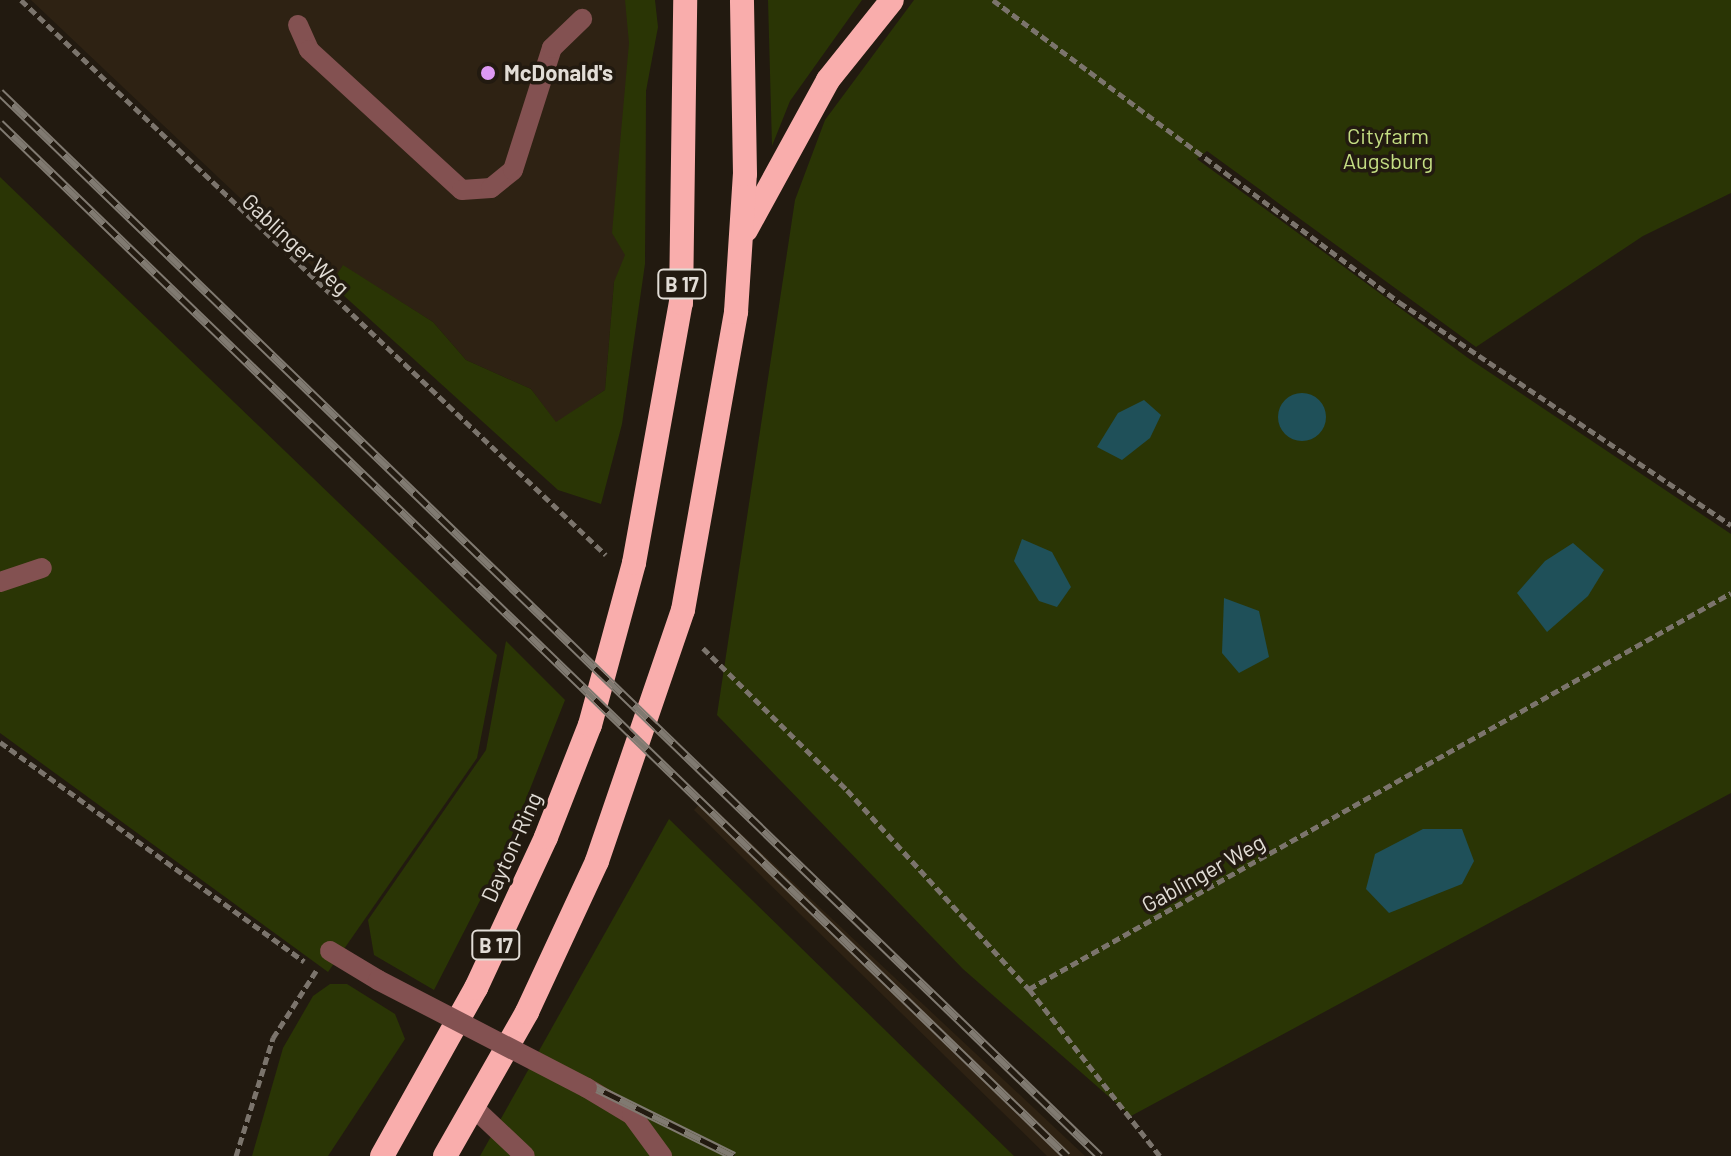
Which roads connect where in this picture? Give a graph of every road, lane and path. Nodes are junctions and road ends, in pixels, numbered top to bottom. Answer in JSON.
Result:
{"nodes":[{"id":1,"x":21,"y":0,"type":"edge"},
{"id":2,"x":685,"y":0,"type":"edge"},
{"id":3,"x":742,"y":0,"type":"edge"},
{"id":4,"x":892,"y":0,"type":"edge"},
{"id":5,"x":993,"y":0,"type":"edge"},
{"id":6,"x":582,"y":19,"type":"dead end"},
{"id":7,"x":298,"y":25,"type":"dead end"},
{"id":8,"x":741,"y":239,"type":"junction"},
{"id":9,"x":556,"y":506,"type":"dead end"},
{"id":10,"x":1731,"y":525,"type":"edge"},
{"id":11,"x":42,"y":568,"type":"dead end"},
{"id":12,"x":0,"y":582,"type":"edge"},
{"id":13,"x":1731,"y":593,"type":"edge"},
{"id":14,"x":763,"y":707,"type":"dead end"},
{"id":15,"x":0,"y":742,"type":"edge"},
{"id":16,"x":330,"y":951,"type":"dead end"},
{"id":17,"x":1029,"y":989,"type":"junction"},
{"id":18,"x":473,"y":1107,"type":"junction"},
{"id":19,"x":236,"y":1156,"type":"edge"},
{"id":20,"x":382,"y":1156,"type":"edge"},
{"id":21,"x":445,"y":1156,"type":"edge"},
{"id":22,"x":525,"y":1156,"type":"edge"},
{"id":23,"x":662,"y":1156,"type":"edge"},
{"id":24,"x":1160,"y":1156,"type":"edge"}],
"edges":[{"from":1,"to":9,"type":"path","name":"Gablinger Weg"},
{"from":2,"to":20,"type":"highway","name":"Dayton-Ring","number":"B 17"},
{"from":3,"to":8,"type":"highway","number":"B 17"},
{"from":4,"to":8,"type":"highway"},
{"from":5,"to":10,"type":"path"},
{"from":6,"to":7,"type":"lane"},
{"from":8,"to":18,"type":"highway","number":"B 17"},
{"from":11,"to":12,"type":"lane"},
{"from":13,"to":17,"type":"path","name":"Gablinger Weg"},
{"from":14,"to":17,"type":"path"},
{"from":15,"to":19,"type":"path"},
{"from":16,"to":23,"type":"lane","bridge":true},
{"from":17,"to":24,"type":"path"},
{"from":18,"to":21,"type":"highway","number":"B 17"},
{"from":18,"to":22,"type":"lane"}]}
